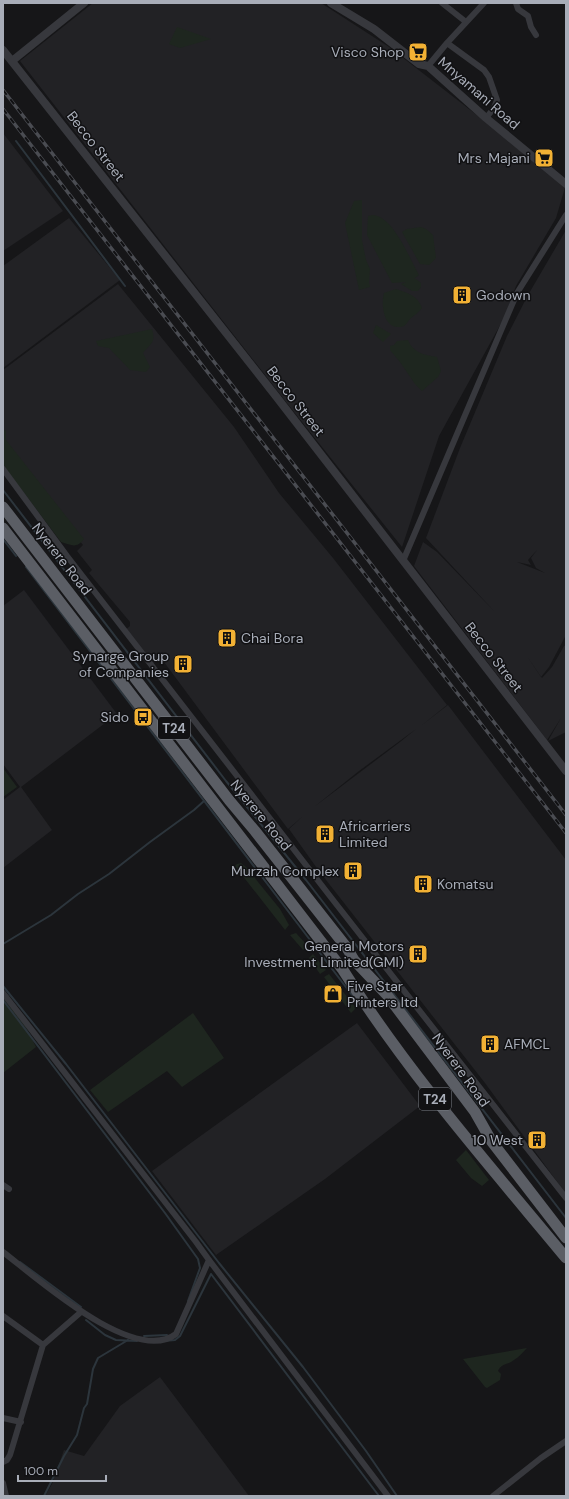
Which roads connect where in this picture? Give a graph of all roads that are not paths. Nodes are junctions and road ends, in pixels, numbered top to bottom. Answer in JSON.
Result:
{"nodes":[{"id":1,"x":84,"y":3,"type":"edge"},
{"id":2,"x":331,"y":3,"type":"edge"},
{"id":3,"x":442,"y":3,"type":"edge"},
{"id":4,"x":484,"y":3,"type":"edge"},
{"id":5,"x":516,"y":3,"type":"edge"},
{"id":6,"x":466,"y":22,"type":"junction"},
{"id":7,"x":536,"y":35,"type":"dead end"},
{"id":8,"x":447,"y":42,"type":"junction"},
{"id":9,"x":3,"y":50,"type":"edge"},
{"id":10,"x":12,"y":60,"type":"junction"},
{"id":11,"x":428,"y":66,"type":"junction"},
{"id":12,"x":486,"y":118,"type":"junction"},
{"id":13,"x":566,"y":184,"type":"edge"},
{"id":14,"x":566,"y":215,"type":"edge"},
{"id":15,"x":3,"y":469,"type":"edge"},
{"id":16,"x":3,"y":507,"type":"edge"},
{"id":17,"x":3,"y":528,"type":"edge"},
{"id":18,"x":403,"y":561,"type":"junction"},
{"id":19,"x":564,"y":766,"type":"edge"},
{"id":20,"x":3,"y":993,"type":"edge"},
{"id":21,"x":3,"y":1185,"type":"edge"},
{"id":22,"x":9,"y":1189,"type":"dead end"},
{"id":23,"x":566,"y":1198,"type":"edge"},
{"id":24,"x":566,"y":1238,"type":"edge"},
{"id":25,"x":3,"y":1252,"type":"edge"},
{"id":26,"x":566,"y":1258,"type":"edge"},
{"id":27,"x":209,"y":1260,"type":"junction"},
{"id":28,"x":81,"y":1312,"type":"junction"},
{"id":29,"x":3,"y":1316,"type":"edge"},
{"id":30,"x":43,"y":1345,"type":"junction"},
{"id":31,"x":3,"y":1418,"type":"edge"},
{"id":32,"x":20,"y":1422,"type":"junction"},
{"id":33,"x":566,"y":1441,"type":"edge"},
{"id":34,"x":3,"y":1462,"type":"edge"},
{"id":35,"x":3,"y":1483,"type":"edge"},
{"id":36,"x":6,"y":1496,"type":"edge"},
{"id":37,"x":388,"y":1496,"type":"edge"},
{"id":38,"x":493,"y":1496,"type":"edge"}],
"edges":[{"from":1,"to":10,"type":"street"},
{"from":2,"to":11,"type":"street","name":"Mnyamani Road"},
{"from":3,"to":6,"type":"street"},
{"from":4,"to":6,"type":"street"},
{"from":5,"to":7,"type":"street"},
{"from":6,"to":8,"type":"street"},
{"from":8,"to":11,"type":"street"},
{"from":8,"to":12,"type":"street"},
{"from":9,"to":10,"type":"street","name":"Becco Street"},
{"from":10,"to":18,"type":"street","name":"Becco Street"},
{"from":11,"to":12,"type":"street","name":"Mnyamani Road"},
{"from":12,"to":13,"type":"street","name":"Mnyamani Road"},
{"from":14,"to":18,"type":"street"},
{"from":15,"to":23,"type":"street"},
{"from":16,"to":24,"type":"highway","name":"Nyerere Road","number":"T24"},
{"from":17,"to":26,"type":"highway","name":"Nyerere Road","number":"T24"},
{"from":18,"to":19,"type":"street","name":"Becco Street"},
{"from":20,"to":27,"type":"street"},
{"from":21,"to":22,"type":"street"},
{"from":25,"to":28,"type":"street"},
{"from":27,"to":28,"type":"street"},
{"from":27,"to":37,"type":"street"},
{"from":28,"to":30,"type":"street"},
{"from":29,"to":30,"type":"street"},
{"from":30,"to":32,"type":"street"},
{"from":31,"to":32,"type":"street"},
{"from":32,"to":34,"type":"street"},
{"from":33,"to":38,"type":"street"},
{"from":35,"to":36,"type":"street"}]}
